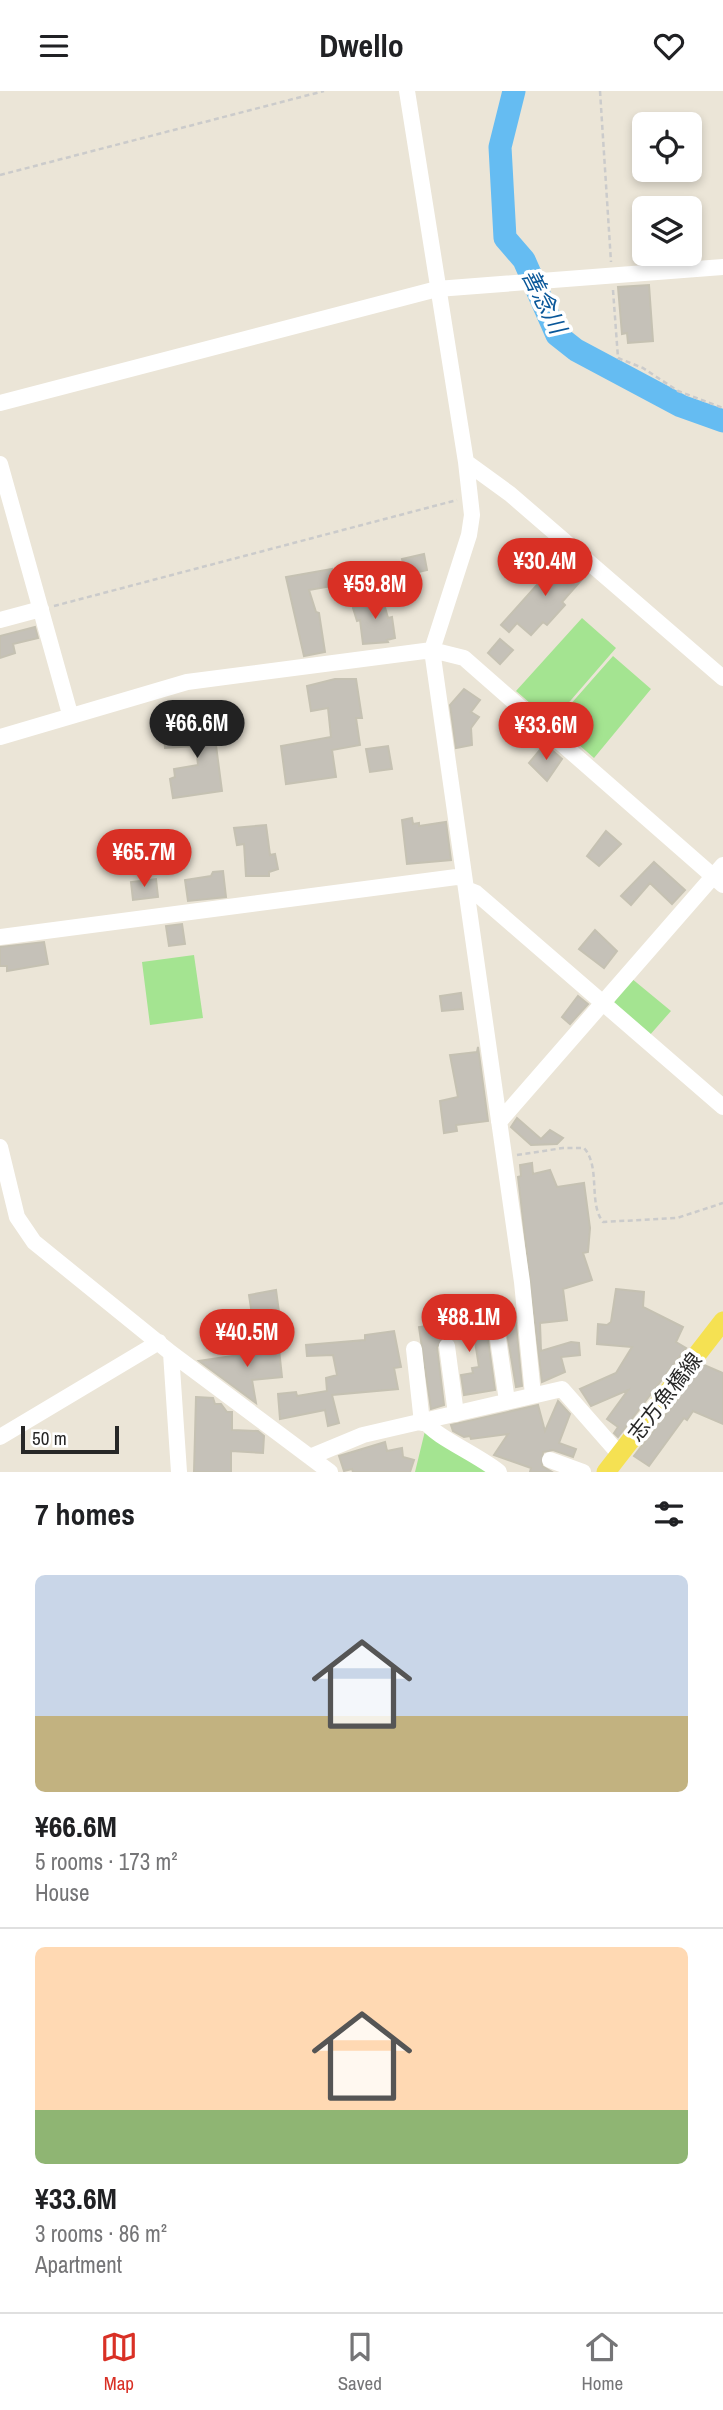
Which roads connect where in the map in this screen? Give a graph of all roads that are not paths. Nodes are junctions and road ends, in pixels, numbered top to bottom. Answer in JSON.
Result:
{"nodes":[{"id":1,"x":407,"y":91,"type":"edge"},
{"id":2,"x":723,"y":267,"type":"edge"},
{"id":3,"x":437,"y":289,"type":"junction"},
{"id":4,"x":0,"y":403,"type":"edge"},
{"id":5,"x":466,"y":462,"type":"junction"},
{"id":6,"x":0,"y":464,"type":"edge"},
{"id":7,"x":40,"y":610,"type":"junction"},
{"id":8,"x":0,"y":621,"type":"edge"},
{"id":9,"x":432,"y":650,"type":"junction"},
{"id":10,"x":723,"y":678,"type":"edge"},
{"id":11,"x":70,"y":715,"type":"junction"},
{"id":12,"x":0,"y":737,"type":"edge"},
{"id":13,"x":720,"y":875,"type":"edge"},
{"id":14,"x":465,"y":882,"type":"junction"},
{"id":15,"x":0,"y":937,"type":"edge"},
{"id":16,"x":605,"y":1003,"type":"junction"},
{"id":17,"x":723,"y":1107,"type":"edge"},
{"id":18,"x":499,"y":1122,"type":"junction"},
{"id":19,"x":0,"y":1147,"type":"edge"},
{"id":20,"x":723,"y":1321,"type":"edge"},
{"id":21,"x":498,"y":1339,"type":"dead end"},
{"id":22,"x":447,"y":1346,"type":"dead end"},
{"id":23,"x":165,"y":1347,"type":"junction"},
{"id":24,"x":414,"y":1349,"type":"dead end"},
{"id":25,"x":533,"y":1395,"type":"junction"},
{"id":26,"x":507,"y":1401,"type":"junction"},
{"id":27,"x":456,"y":1414,"type":"junction"},
{"id":28,"x":424,"y":1422,"type":"junction"},
{"id":29,"x":0,"y":1437,"type":"edge"},
{"id":30,"x":620,"y":1455,"type":"junction"},
{"id":31,"x":310,"y":1457,"type":"junction"},
{"id":32,"x":550,"y":1460,"type":"dead end"},
{"id":33,"x":179,"y":1472,"type":"edge"},
{"id":34,"x":330,"y":1472,"type":"edge"},
{"id":35,"x":499,"y":1472,"type":"edge"},
{"id":36,"x":583,"y":1472,"type":"edge"},
{"id":37,"x":607,"y":1472,"type":"edge"}],
"edges":[{"from":1,"to":3,"type":"street"},
{"from":2,"to":3,"type":"street"},
{"from":3,"to":4,"type":"street"},
{"from":3,"to":5,"type":"street"},
{"from":5,"to":9,"type":"street"},
{"from":5,"to":10,"type":"street"},
{"from":6,"to":7,"type":"street"},
{"from":7,"to":8,"type":"street"},
{"from":7,"to":11,"type":"street"},
{"from":9,"to":11,"type":"street"},
{"from":9,"to":13,"type":"street"},
{"from":9,"to":14,"type":"street"},
{"from":11,"to":12,"type":"street"},
{"from":13,"to":16,"type":"street"},
{"from":14,"to":15,"type":"street"},
{"from":14,"to":16,"type":"street"},
{"from":14,"to":18,"type":"street"},
{"from":16,"to":17,"type":"street"},
{"from":16,"to":18,"type":"street"},
{"from":18,"to":25,"type":"street"},
{"from":19,"to":23,"type":"street"},
{"from":20,"to":30,"type":"main road","name":"志方魚橋線"},
{"from":21,"to":26,"type":"street"},
{"from":22,"to":27,"type":"street"},
{"from":23,"to":29,"type":"street"},
{"from":23,"to":31,"type":"street"},
{"from":23,"to":33,"type":"street"},
{"from":24,"to":28,"type":"street"},
{"from":25,"to":26,"type":"street"},
{"from":25,"to":30,"type":"street"},
{"from":26,"to":27,"type":"street"},
{"from":27,"to":28,"type":"street"},
{"from":28,"to":31,"type":"street"},
{"from":28,"to":35,"type":"street"},
{"from":30,"to":37,"type":"main road","name":"志方魚橋線"},
{"from":31,"to":34,"type":"street"},
{"from":32,"to":36,"type":"street"}]}
